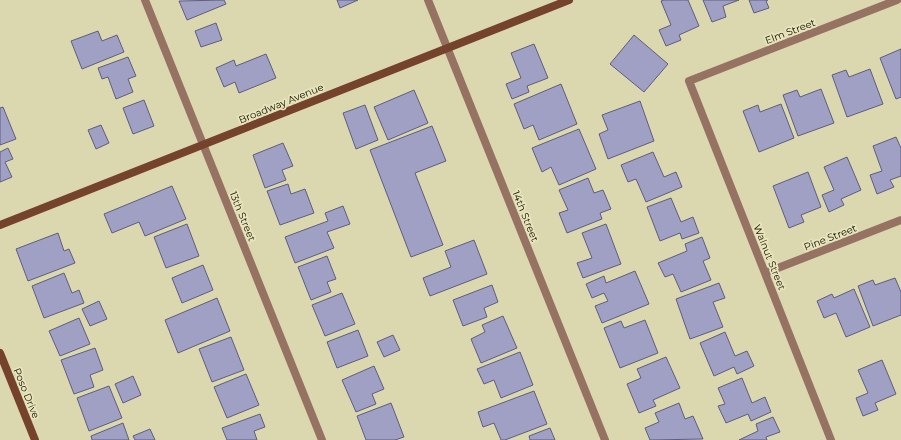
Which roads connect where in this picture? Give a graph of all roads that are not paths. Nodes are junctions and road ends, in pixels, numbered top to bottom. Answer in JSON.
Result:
{"nodes":[{"id":1,"x":145,"y":0,"type":"edge"},
{"id":2,"x":428,"y":0,"type":"edge"},
{"id":3,"x":569,"y":0,"type":"edge"},
{"id":4,"x":897,"y":0,"type":"edge"},
{"id":5,"x":447,"y":48,"type":"junction"},
{"id":6,"x":689,"y":81,"type":"joint"},
{"id":7,"x":203,"y":144,"type":"junction"},
{"id":8,"x":901,"y":220,"type":"edge"},
{"id":9,"x":0,"y":225,"type":"edge"},
{"id":10,"x":766,"y":273,"type":"junction"},
{"id":11,"x":0,"y":353,"type":"edge"},
{"id":12,"x":35,"y":440,"type":"edge"},
{"id":13,"x":322,"y":440,"type":"edge"},
{"id":14,"x":605,"y":440,"type":"edge"},
{"id":15,"x":832,"y":440,"type":"edge"}],
"edges":[{"from":1,"to":7,"type":"street","name":"13th Street"},
{"from":2,"to":5,"type":"street","name":"14th Street"},
{"from":3,"to":5,"type":"street","name":"Broadway Avenue"},
{"from":4,"to":6,"type":"street","name":"Elm Street"},
{"from":5,"to":7,"type":"street","name":"Broadway Avenue"},
{"from":5,"to":14,"type":"street","name":"14th Street"},
{"from":6,"to":10,"type":"street","name":"Walnut Street"},
{"from":7,"to":9,"type":"street","name":"Broadway Avenue"},
{"from":7,"to":13,"type":"street","name":"13th Street"},
{"from":8,"to":10,"type":"street","name":"Pine Street"},
{"from":10,"to":15,"type":"street","name":"Walnut Street"},
{"from":11,"to":12,"type":"street","name":"Poso Drive"}]}
